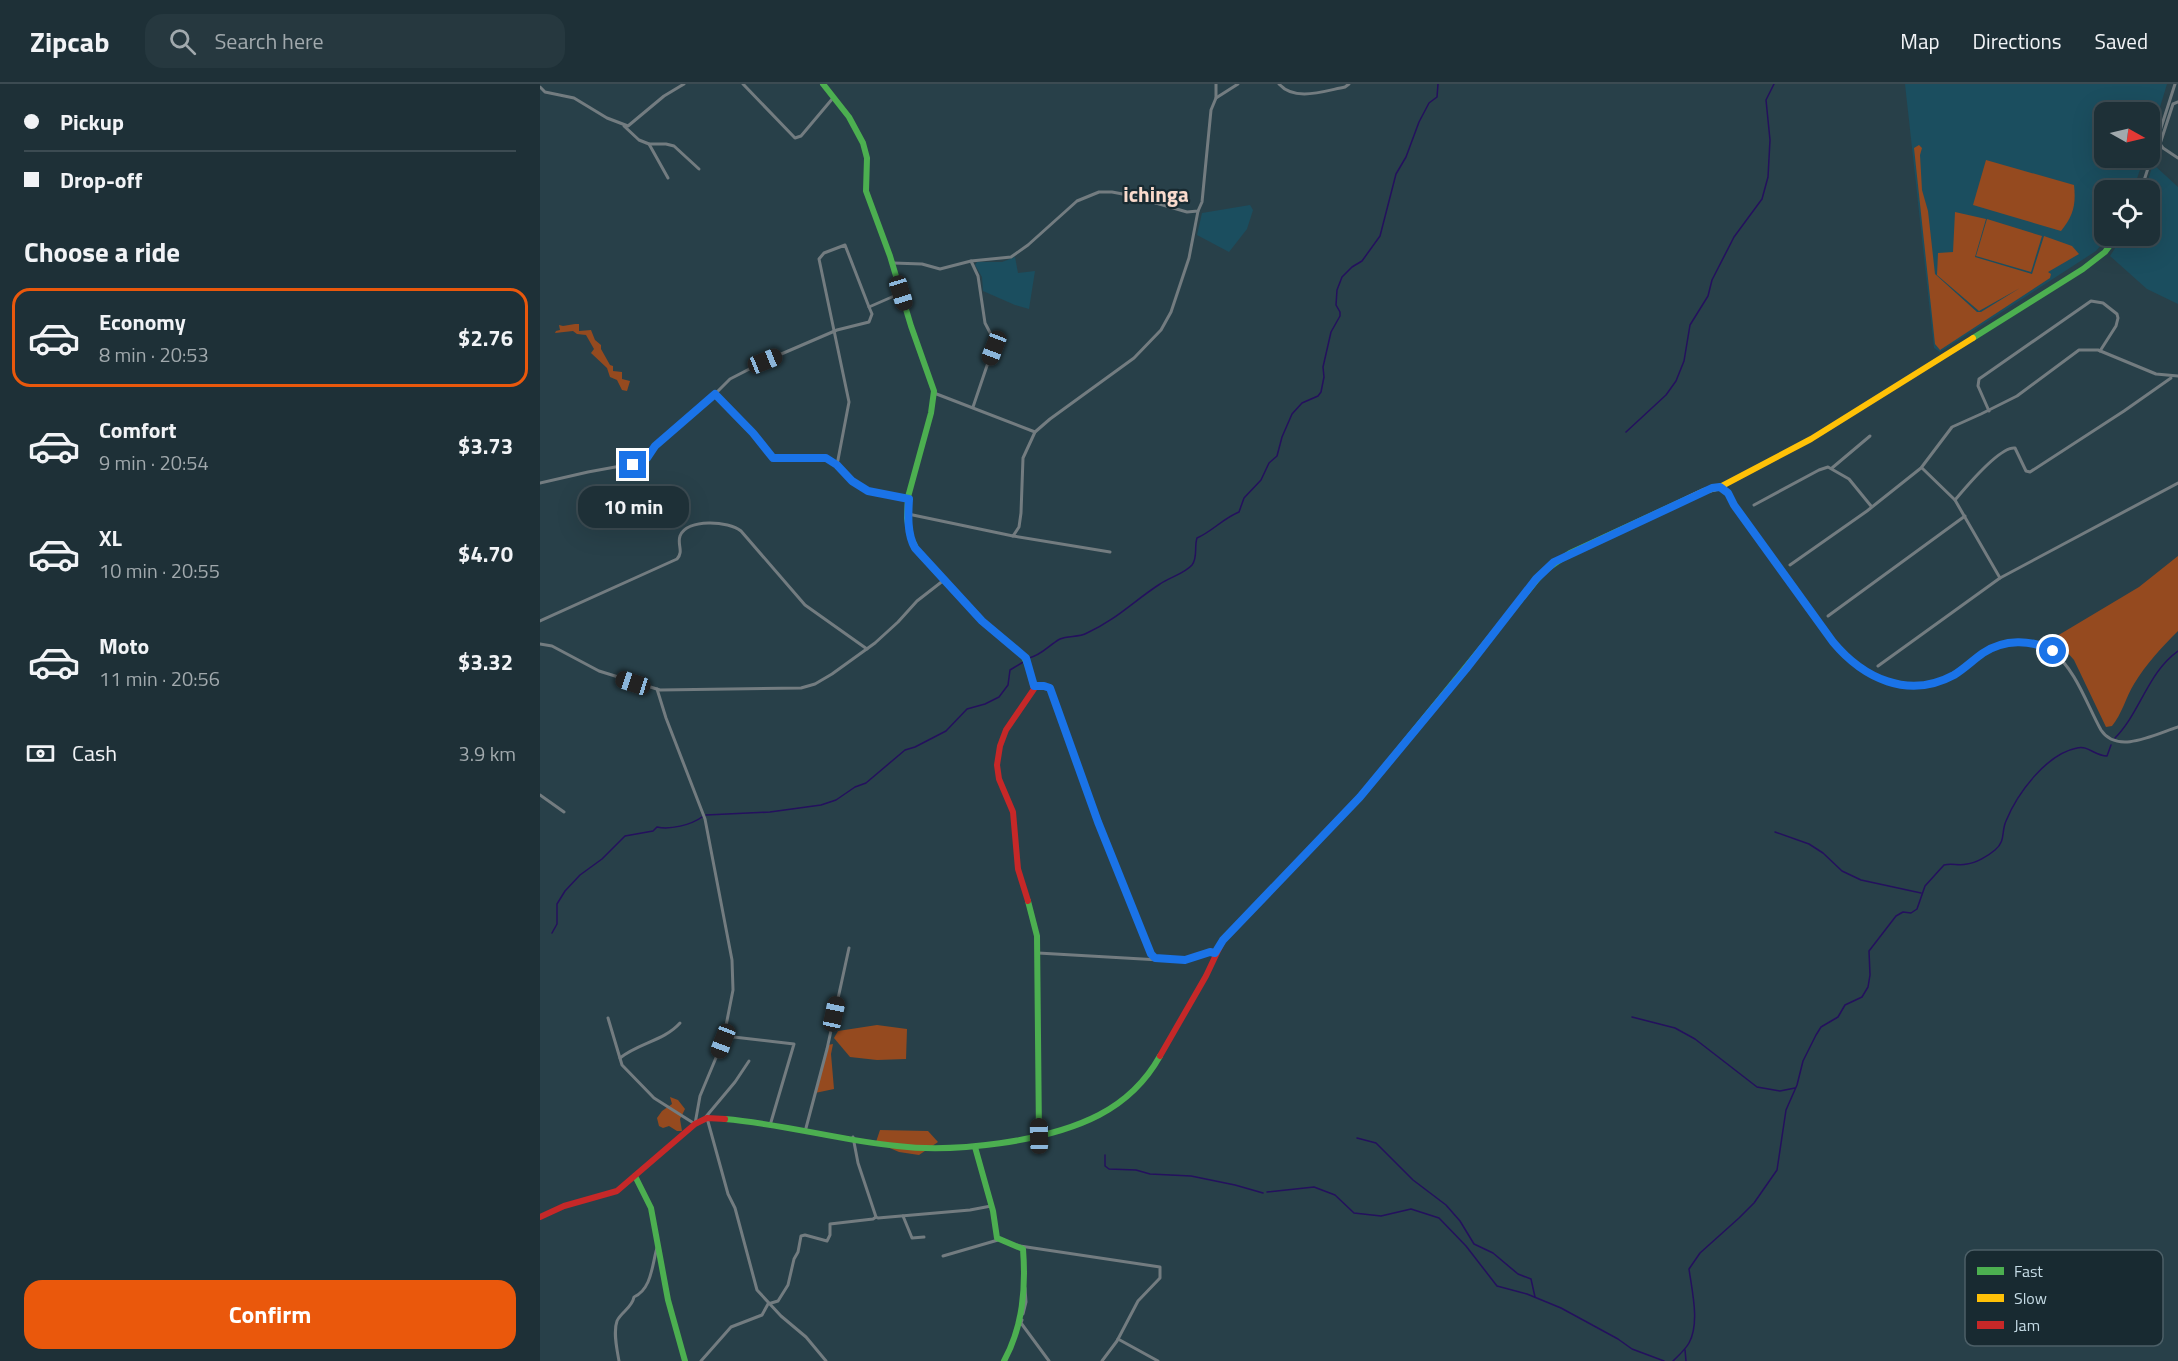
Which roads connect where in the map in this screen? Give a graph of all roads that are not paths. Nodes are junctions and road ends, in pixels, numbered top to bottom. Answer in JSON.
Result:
{"nodes":[{"id":1,"x":684,"y":84,"type":"edge"},
{"id":2,"x":743,"y":84,"type":"edge"},
{"id":3,"x":823,"y":84,"type":"edge"},
{"id":4,"x":1216,"y":84,"type":"edge"},
{"id":5,"x":1238,"y":84,"type":"edge"},
{"id":6,"x":1279,"y":84,"type":"edge"},
{"id":7,"x":1349,"y":84,"type":"edge"},
{"id":8,"x":2175,"y":84,"type":"edge"},
{"id":9,"x":540,"y":87,"type":"edge"},
{"id":10,"x":833,"y":98,"type":"junction"},
{"id":11,"x":1216,"y":98,"type":"junction"},
{"id":12,"x":2178,"y":102,"type":"edge"},
{"id":13,"x":623,"y":124,"type":"junction"},
{"id":14,"x":649,"y":144,"type":"junction"},
{"id":15,"x":2178,"y":158,"type":"edge"},
{"id":16,"x":699,"y":169,"type":"dead end"},
{"id":17,"x":668,"y":178,"type":"dead end"},
{"id":18,"x":2144,"y":180,"type":"edge"},
{"id":19,"x":1198,"y":211,"type":"junction"},
{"id":20,"x":2110,"y":246,"type":"edge"},
{"id":21,"x":971,"y":261,"type":"junction"},
{"id":22,"x":892,"y":264,"type":"junction"},
{"id":23,"x":901,"y":293,"type":"junction"},
{"id":24,"x":869,"y":307,"type":"junction"},
{"id":25,"x":835,"y":332,"type":"junction"},
{"id":26,"x":2100,"y":351,"type":"junction"},
{"id":27,"x":2178,"y":376,"type":"edge"},
{"id":28,"x":2172,"y":377,"type":"junction"},
{"id":29,"x":934,"y":393,"type":"junction"},
{"id":30,"x":715,"y":394,"type":"junction"},
{"id":31,"x":973,"y":407,"type":"junction"},
{"id":32,"x":1989,"y":411,"type":"junction"},
{"id":33,"x":1035,"y":432,"type":"junction"},
{"id":34,"x":1870,"y":436,"type":"dead end"},
{"id":35,"x":837,"y":465,"type":"junction"},
{"id":36,"x":1832,"y":468,"type":"junction"},
{"id":37,"x":1921,"y":468,"type":"junction"},
{"id":38,"x":540,"y":483,"type":"edge"},
{"id":39,"x":2178,"y":483,"type":"edge"},
{"id":40,"x":1720,"y":487,"type":"junction"},
{"id":41,"x":909,"y":499,"type":"junction"},
{"id":42,"x":1955,"y":500,"type":"junction"},
{"id":43,"x":1754,"y":505,"type":"dead end"},
{"id":44,"x":1871,"y":506,"type":"junction"},
{"id":45,"x":908,"y":514,"type":"junction"},
{"id":46,"x":1965,"y":516,"type":"junction"},
{"id":47,"x":1019,"y":527,"type":"junction"},
{"id":48,"x":1013,"y":536,"type":"junction"},
{"id":49,"x":1022,"y":538,"type":"junction"},
{"id":50,"x":1110,"y":552,"type":"dead end"},
{"id":51,"x":1790,"y":565,"type":"dead end"},
{"id":52,"x":2000,"y":578,"type":"junction"},
{"id":53,"x":944,"y":580,"type":"junction"},
{"id":54,"x":1828,"y":616,"type":"dead end"},
{"id":55,"x":540,"y":621,"type":"edge"},
{"id":56,"x":540,"y":644,"type":"edge"},
{"id":57,"x":867,"y":649,"type":"junction"},
{"id":58,"x":1878,"y":666,"type":"dead end"},
{"id":59,"x":1034,"y":686,"type":"junction"},
{"id":60,"x":657,"y":689,"type":"junction"},
{"id":61,"x":2178,"y":727,"type":"edge"},
{"id":62,"x":540,"y":795,"type":"edge"},
{"id":63,"x":564,"y":812,"type":"dead end"},
{"id":64,"x":849,"y":948,"type":"dead end"},
{"id":65,"x":1038,"y":953,"type":"junction"},
{"id":66,"x":1215,"y":953,"type":"junction"},
{"id":67,"x":1155,"y":958,"type":"junction"},
{"id":68,"x":608,"y":1018,"type":"dead end"},
{"id":69,"x":680,"y":1023,"type":"dead end"},
{"id":70,"x":724,"y":1036,"type":"junction"},
{"id":71,"x":620,"y":1058,"type":"junction"},
{"id":72,"x":749,"y":1061,"type":"dead end"},
{"id":73,"x":705,"y":1119,"type":"junction"},
{"id":74,"x":771,"y":1122,"type":"junction"},
{"id":75,"x":695,"y":1124,"type":"junction"},
{"id":76,"x":806,"y":1128,"type":"junction"},
{"id":77,"x":1039,"y":1136,"type":"junction"},
{"id":78,"x":853,"y":1137,"type":"junction"},
{"id":79,"x":975,"y":1147,"type":"junction"},
{"id":80,"x":635,"y":1176,"type":"junction"},
{"id":81,"x":991,"y":1206,"type":"junction"},
{"id":82,"x":903,"y":1216,"type":"junction"},
{"id":83,"x":540,"y":1217,"type":"edge"},
{"id":84,"x":876,"y":1217,"type":"junction"},
{"id":85,"x":924,"y":1237,"type":"dead end"},
{"id":86,"x":998,"y":1240,"type":"junction"},
{"id":87,"x":658,"y":1245,"type":"junction"},
{"id":88,"x":1020,"y":1246,"type":"junction"},
{"id":89,"x":942,"y":1256,"type":"dead end"},
{"id":90,"x":1024,"y":1287,"type":"junction"},
{"id":91,"x":770,"y":1303,"type":"junction"},
{"id":92,"x":1118,"y":1339,"type":"junction"},
{"id":93,"x":619,"y":1361,"type":"edge"},
{"id":94,"x":684,"y":1361,"type":"edge"},
{"id":95,"x":702,"y":1361,"type":"edge"},
{"id":96,"x":826,"y":1361,"type":"edge"},
{"id":97,"x":1004,"y":1361,"type":"edge"},
{"id":98,"x":1049,"y":1361,"type":"edge"},
{"id":99,"x":1102,"y":1361,"type":"edge"},
{"id":100,"x":1158,"y":1361,"type":"edge"}],
"edges":[{"from":1,"to":13,"type":"street"},
{"from":2,"to":10,"type":"street"},
{"from":3,"to":10,"type":"street"},
{"from":4,"to":11,"type":"street"},
{"from":5,"to":11,"type":"street"},
{"from":6,"to":7,"type":"street"},
{"from":8,"to":18,"type":"street"},
{"from":9,"to":13,"type":"street"},
{"from":10,"to":22,"type":"street"},
{"from":11,"to":19,"type":"street"},
{"from":12,"to":15,"type":"street"},
{"from":13,"to":14,"type":"street"},
{"from":14,"to":16,"type":"street"},
{"from":14,"to":17,"type":"street"},
{"from":19,"to":21,"type":"street"},
{"from":19,"to":33,"type":"street"},
{"from":20,"to":40,"type":"street"},
{"from":21,"to":22,"type":"street"},
{"from":21,"to":31,"type":"street"},
{"from":22,"to":23,"type":"street"},
{"from":23,"to":24,"type":"street"},
{"from":23,"to":29,"type":"street"},
{"from":24,"to":25,"type":"street"},
{"from":24,"to":25,"type":"street"},
{"from":25,"to":30,"type":"street"},
{"from":25,"to":35,"type":"street"},
{"from":26,"to":28,"type":"street"},
{"from":26,"to":32,"type":"street"},
{"from":26,"to":32,"type":"street"},
{"from":27,"to":28,"type":"street"},
{"from":28,"to":42,"type":"street"},
{"from":29,"to":31,"type":"street"},
{"from":29,"to":41,"type":"street"},
{"from":30,"to":35,"type":"street"},
{"from":30,"to":38,"type":"street"},
{"from":31,"to":33,"type":"street"},
{"from":32,"to":37,"type":"street"},
{"from":33,"to":47,"type":"street"},
{"from":34,"to":36,"type":"street"},
{"from":35,"to":41,"type":"street"},
{"from":36,"to":43,"type":"street"},
{"from":36,"to":44,"type":"street"},
{"from":37,"to":42,"type":"street"},
{"from":37,"to":44,"type":"street"},
{"from":39,"to":52,"type":"street"},
{"from":40,"to":61,"type":"street"},
{"from":40,"to":66,"type":"street"},
{"from":41,"to":45,"type":"street"},
{"from":42,"to":46,"type":"street"},
{"from":44,"to":51,"type":"street"},
{"from":45,"to":48,"type":"street"},
{"from":45,"to":53,"type":"street"},
{"from":46,"to":52,"type":"street"},
{"from":46,"to":54,"type":"street"},
{"from":47,"to":48,"type":"street"},
{"from":47,"to":49,"type":"street"},
{"from":48,"to":49,"type":"street"},
{"from":49,"to":50,"type":"street"},
{"from":52,"to":58,"type":"street"},
{"from":53,"to":57,"type":"street"},
{"from":53,"to":59,"type":"street"},
{"from":55,"to":57,"type":"street"},
{"from":56,"to":60,"type":"street"},
{"from":57,"to":60,"type":"street"},
{"from":59,"to":65,"type":"street"},
{"from":59,"to":67,"type":"street"},
{"from":60,"to":70,"type":"street"},
{"from":62,"to":63,"type":"street"},
{"from":64,"to":76,"type":"street"},
{"from":65,"to":67,"type":"street"},
{"from":65,"to":77,"type":"street"},
{"from":66,"to":67,"type":"street"},
{"from":66,"to":77,"type":"street"},
{"from":68,"to":71,"type":"street"},
{"from":69,"to":71,"type":"street"},
{"from":70,"to":74,"type":"street"},
{"from":70,"to":75,"type":"street"},
{"from":71,"to":75,"type":"street"},
{"from":72,"to":73,"type":"street"},
{"from":73,"to":74,"type":"street"},
{"from":73,"to":75,"type":"street"},
{"from":73,"to":91,"type":"street"},
{"from":74,"to":76,"type":"street"},
{"from":75,"to":80,"type":"street"},
{"from":76,"to":78,"type":"street"},
{"from":77,"to":79,"type":"street"},
{"from":78,"to":79,"type":"street"},
{"from":78,"to":84,"type":"street"},
{"from":79,"to":81,"type":"street"},
{"from":80,"to":83,"type":"street"},
{"from":80,"to":87,"type":"street"},
{"from":81,"to":82,"type":"street"},
{"from":81,"to":86,"type":"street"},
{"from":82,"to":84,"type":"street"},
{"from":82,"to":85,"type":"street"},
{"from":84,"to":91,"type":"street"},
{"from":86,"to":88,"type":"street"},
{"from":86,"to":89,"type":"street"},
{"from":87,"to":93,"type":"street"},
{"from":87,"to":94,"type":"street"},
{"from":88,"to":90,"type":"street"},
{"from":88,"to":92,"type":"street"},
{"from":90,"to":97,"type":"street"},
{"from":90,"to":98,"type":"street"},
{"from":91,"to":95,"type":"street"},
{"from":91,"to":96,"type":"street"},
{"from":92,"to":99,"type":"street"},
{"from":92,"to":100,"type":"street"}]}
